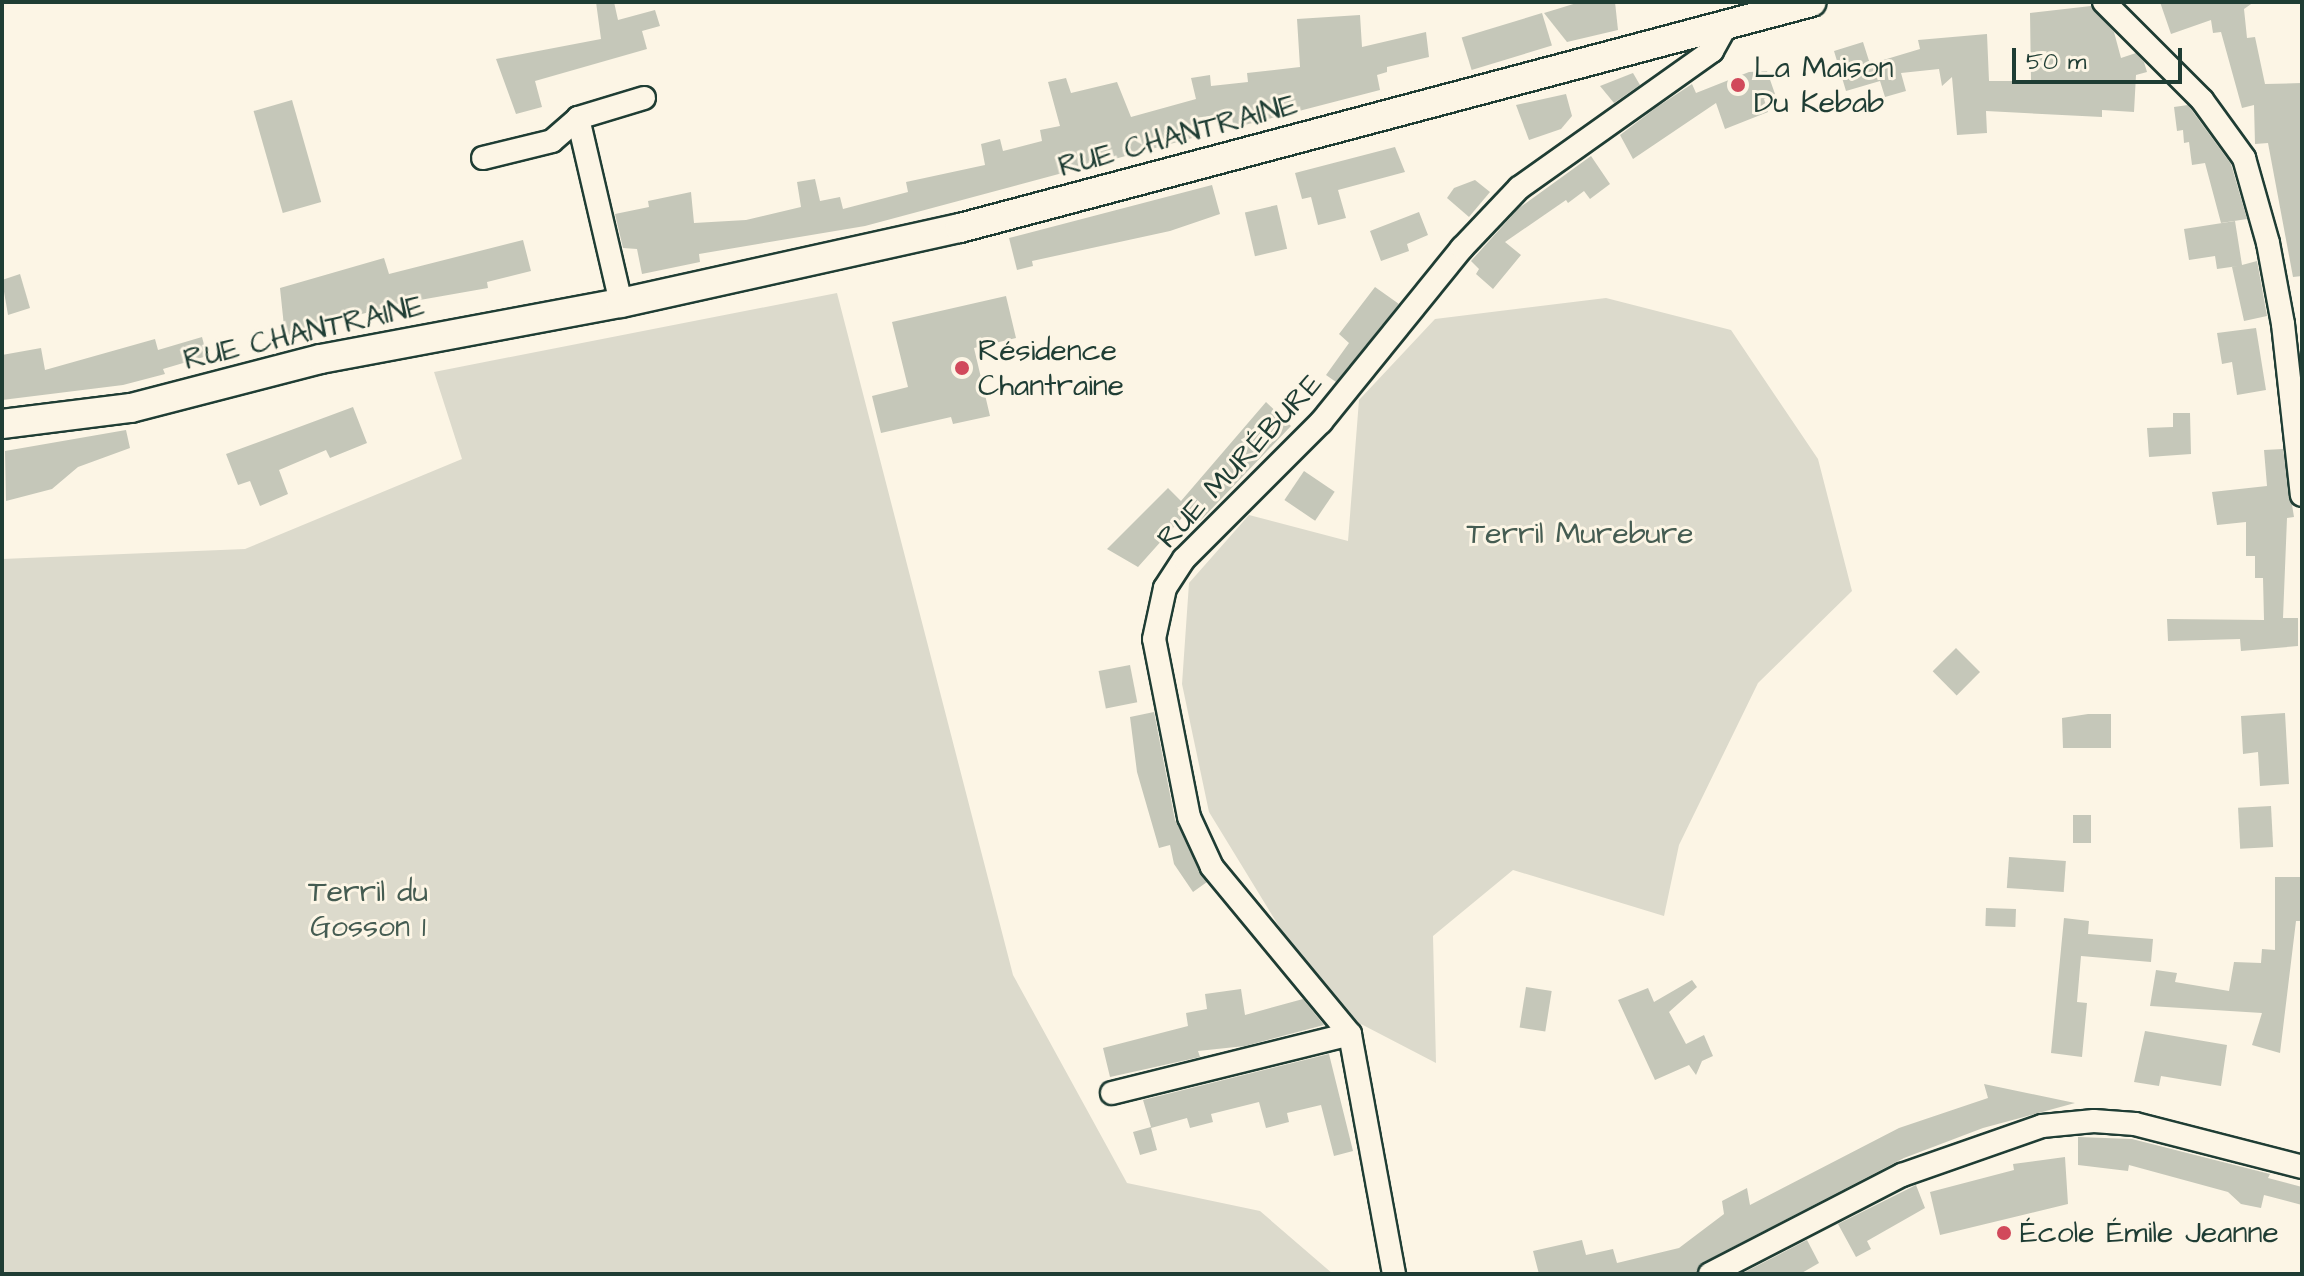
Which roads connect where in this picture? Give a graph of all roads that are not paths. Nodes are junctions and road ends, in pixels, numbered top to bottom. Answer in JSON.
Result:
{"nodes":[{"id":1,"x":1812,"y":2,"type":"edge"},
{"id":2,"x":2104,"y":2,"type":"edge"},
{"id":3,"x":1737,"y":24,"type":"junction"},
{"id":4,"x":644,"y":98,"type":"dead end"},
{"id":5,"x":578,"y":118,"type":"junction"},
{"id":6,"x":483,"y":158,"type":"dead end"},
{"id":7,"x":621,"y":303,"type":"junction"},
{"id":8,"x":2,"y":424,"type":"edge"},
{"id":9,"x":2302,"y":491,"type":"edge"},
{"id":10,"x":1350,"y":1034,"type":"junction"},
{"id":11,"x":1112,"y":1093,"type":"dead end"},
{"id":12,"x":2302,"y":1167,"type":"edge"},
{"id":13,"x":1394,"y":1274,"type":"edge"},
{"id":14,"x":1710,"y":1274,"type":"edge"}],
"edges":[{"from":1,"to":3,"type":"street","name":"RUE CHANTRAINE"},
{"from":2,"to":9,"type":"street"},
{"from":3,"to":7,"type":"street","name":"RUE CHANTRAINE"},
{"from":3,"to":10,"type":"street","name":"RUE MURÉBURE"},
{"from":4,"to":5,"type":"street"},
{"from":5,"to":6,"type":"street"},
{"from":5,"to":7,"type":"street"},
{"from":7,"to":8,"type":"street","name":"RUE CHANTRAINE"},
{"from":10,"to":11,"type":"street"},
{"from":10,"to":13,"type":"street","name":"RUE MURÉBURE"},
{"from":12,"to":14,"type":"street"}]}
